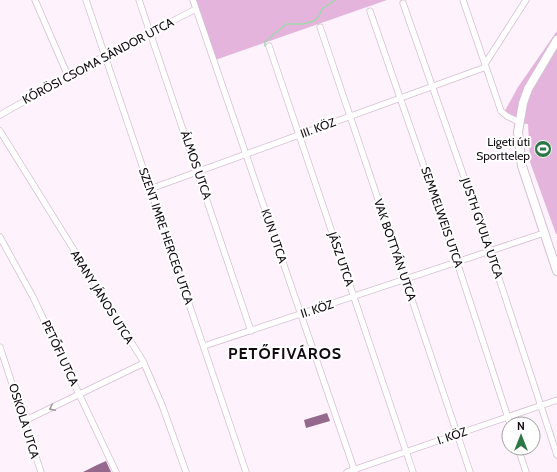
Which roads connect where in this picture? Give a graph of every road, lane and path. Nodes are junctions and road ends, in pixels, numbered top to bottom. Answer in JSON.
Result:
{"nodes":[{"id":1,"x":35,"y":0,"type":"edge"},
{"id":2,"x":86,"y":0,"type":"edge"},
{"id":3,"x":139,"y":0,"type":"edge"},
{"id":4,"x":193,"y":0,"type":"edge"},
{"id":5,"x":463,"y":0,"type":"edge"},
{"id":6,"x":526,"y":0,"type":"edge"},
{"id":7,"x":403,"y":3,"type":"dead end"},
{"id":8,"x":196,"y":9,"type":"junction"},
{"id":9,"x":370,"y":11,"type":"dead end"},
{"id":10,"x":320,"y":27,"type":"dead end"},
{"id":11,"x":150,"y":32,"type":"junction"},
{"id":12,"x":557,"y":40,"type":"edge"},
{"id":13,"x":269,"y":46,"type":"dead end"},
{"id":14,"x":105,"y":56,"type":"junction"},
{"id":15,"x":485,"y":65,"type":"junction"},
{"id":16,"x":68,"y":76,"type":"junction"},
{"id":17,"x":433,"y":86,"type":"junction"},
{"id":18,"x":401,"y":98,"type":"junction"},
{"id":19,"x":0,"y":115,"type":"edge"},
{"id":20,"x":350,"y":116,"type":"junction"},
{"id":21,"x":520,"y":122,"type":"junction"},
{"id":22,"x":0,"y":131,"type":"edge"},
{"id":23,"x":299,"y":135,"type":"junction"},
{"id":24,"x":246,"y":154,"type":"junction"},
{"id":25,"x":198,"y":172,"type":"junction"},
{"id":26,"x":150,"y":190,"type":"junction"},
{"id":27,"x":544,"y":233,"type":"junction"},
{"id":28,"x":0,"y":237,"type":"edge"},
{"id":29,"x":490,"y":251,"type":"junction"},
{"id":30,"x":457,"y":262,"type":"junction"},
{"id":31,"x":556,"y":266,"type":"edge"},
{"id":32,"x":405,"y":279,"type":"junction"},
{"id":33,"x":354,"y":296,"type":"junction"},
{"id":34,"x":301,"y":314,"type":"junction"},
{"id":35,"x":251,"y":330,"type":"junction"},
{"id":36,"x":204,"y":346,"type":"junction"},
{"id":37,"x":0,"y":347,"type":"edge"},
{"id":38,"x":144,"y":363,"type":"junction"},
{"id":39,"x":80,"y":394,"type":"junction"},
{"id":40,"x":557,"y":400,"type":"edge"},
{"id":41,"x":541,"y":406,"type":"junction"},
{"id":42,"x":508,"y":416,"type":"edge"},
{"id":43,"x":511,"y":416,"type":"edge"},
{"id":44,"x":501,"y":419,"type":"edge"},
{"id":45,"x":24,"y":421,"type":"junction"},
{"id":46,"x":457,"y":434,"type":"junction"},
{"id":47,"x":406,"y":452,"type":"junction"},
{"id":48,"x":557,"y":455,"type":"edge"},
{"id":49,"x":521,"y":456,"type":"edge"},
{"id":50,"x":354,"y":471,"type":"edge"},
{"id":51,"x":41,"y":472,"type":"edge"},
{"id":52,"x":116,"y":472,"type":"edge"},
{"id":53,"x":186,"y":472,"type":"edge"},
{"id":54,"x":246,"y":472,"type":"edge"},
{"id":55,"x":347,"y":472,"type":"edge"},
{"id":56,"x":413,"y":472,"type":"edge"},
{"id":57,"x":470,"y":472,"type":"edge"},
{"id":58,"x":526,"y":472,"type":"edge"}],
"edges":[{"from":1,"to":16,"type":"street"},
{"from":2,"to":14,"type":"street","name":"SZENT IMRE HERCEG UTCA"},
{"from":3,"to":11,"type":"street","name":"ÁLMOS UTCA"},
{"from":4,"to":8,"type":"street","name":"KUN UTCA"},
{"from":5,"to":15,"type":"street"},
{"from":6,"to":15,"type":"street"},
{"from":7,"to":17,"type":"street","name":"JUSTH GYULA UTCA"},
{"from":8,"to":11,"type":"street","name":"KŐRÖSI CSOMA SÁNDOR UTCA"},
{"from":8,"to":24,"type":"street","name":"KUN UTCA"},
{"from":9,"to":18,"type":"street","name":"SEMMELWEIS UTCA"},
{"from":10,"to":20,"type":"street","name":"VAK BOTTYÁN UTCA"},
{"from":11,"to":14,"type":"street","name":"KŐRÖSI CSOMA SÁNDOR UTCA"},
{"from":11,"to":25,"type":"street","name":"ÁLMOS UTCA"},
{"from":12,"to":21,"type":"main road"},
{"from":13,"to":23,"type":"street","name":"JÁSZ UTCA"},
{"from":14,"to":16,"type":"street","name":"KŐRÖSI CSOMA SÁNDOR UTCA"},
{"from":14,"to":26,"type":"street","name":"SZENT IMRE HERCEG UTCA"},
{"from":15,"to":17,"type":"street","name":"III. KÖZ"},
{"from":15,"to":21,"type":"street"},
{"from":16,"to":19,"type":"street","name":"KŐRÖSI CSOMA SÁNDOR UTCA"},
{"from":17,"to":18,"type":"street","name":"III. KÖZ"},
{"from":17,"to":29,"type":"street","name":"JUSTH GYULA UTCA"},
{"from":18,"to":20,"type":"street","name":"III. KÖZ"},
{"from":18,"to":30,"type":"street","name":"SEMMELWEIS UTCA"},
{"from":20,"to":23,"type":"street","name":"III. KÖZ"},
{"from":20,"to":32,"type":"street","name":"VAK BOTTYÁN UTCA"},
{"from":21,"to":27,"type":"main road"},
{"from":22,"to":38,"type":"street","name":"ARANY JÁNOS UTCA"},
{"from":23,"to":24,"type":"street","name":"III. KÖZ"},
{"from":23,"to":33,"type":"street","name":"JÁSZ UTCA"},
{"from":24,"to":25,"type":"street","name":"III. KÖZ"},
{"from":24,"to":34,"type":"street","name":"KUN UTCA"},
{"from":25,"to":26,"type":"street","name":"III. KÖZ"},
{"from":25,"to":35,"type":"street","name":"ÁLMOS UTCA"},
{"from":26,"to":36,"type":"street","name":"SZENT IMRE HERCEG UTCA"},
{"from":27,"to":29,"type":"street","name":"II. KÖZ"},
{"from":27,"to":31,"type":"main road"},
{"from":28,"to":39,"type":"street","name":"PETŐFI UTCA"},
{"from":29,"to":30,"type":"street","name":"II. KÖZ"},
{"from":29,"to":41,"type":"street","name":"JUSTH GYULA UTCA"},
{"from":30,"to":32,"type":"street","name":"II. KÖZ"},
{"from":30,"to":42,"type":"street","name":"SEMMELWEIS UTCA"},
{"from":32,"to":33,"type":"street","name":"II. KÖZ"},
{"from":32,"to":46,"type":"street","name":"VAK BOTTYÁN UTCA"},
{"from":33,"to":34,"type":"street","name":"II. KÖZ"},
{"from":33,"to":47,"type":"street","name":"JÁSZ UTCA"},
{"from":34,"to":35,"type":"street","name":"II. KÖZ"},
{"from":34,"to":50,"type":"street","name":"KUN UTCA"},
{"from":35,"to":36,"type":"street","name":"II. KÖZ"},
{"from":36,"to":54,"type":"street","name":"SZENT IMRE HERCEG UTCA"},
{"from":37,"to":45,"type":"street","name":"OSKOLA UTCA"},
{"from":38,"to":39,"type":"street"},
{"from":38,"to":53,"type":"street","name":"ARANY JÁNOS UTCA"},
{"from":39,"to":45,"type":"street","one_way":true},
{"from":39,"to":52,"type":"street","name":"PETŐFI UTCA"},
{"from":40,"to":41,"type":"street","name":"I. KÖZ"},
{"from":41,"to":43,"type":"street","name":"I. KÖZ"},
{"from":41,"to":48,"type":"street","name":"JUSTH GYULA UTCA"},
{"from":44,"to":46,"type":"street","name":"I. KÖZ"},
{"from":45,"to":51,"type":"street","name":"OSKOLA UTCA"},
{"from":46,"to":47,"type":"street","name":"I. KÖZ"},
{"from":46,"to":57,"type":"street","name":"VAK BOTTYÁN UTCA"},
{"from":47,"to":50,"type":"street","name":"I. KÖZ"},
{"from":47,"to":56,"type":"street","name":"JÁSZ UTCA"},
{"from":49,"to":58,"type":"street"},
{"from":50,"to":55,"type":"street","name":"I. KÖZ"}]}
